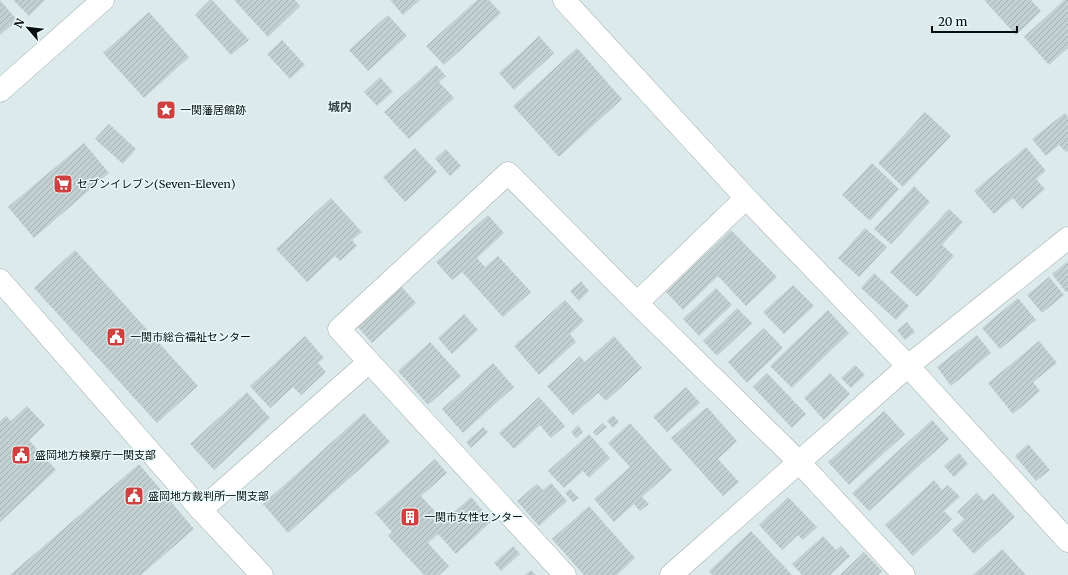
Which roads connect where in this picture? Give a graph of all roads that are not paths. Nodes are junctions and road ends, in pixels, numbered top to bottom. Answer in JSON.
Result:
{"nodes":[{"id":1,"x":103,"y":0,"type":"edge"},
{"id":2,"x":564,"y":0,"type":"edge"},
{"id":3,"x":0,"y":91,"type":"edge"},
{"id":4,"x":746,"y":198,"type":"junction"},
{"id":5,"x":1068,"y":238,"type":"edge"},
{"id":6,"x":0,"y":280,"type":"edge"},
{"id":7,"x":637,"y":303,"type":"junction"},
{"id":8,"x":369,"y":362,"type":"junction"},
{"id":9,"x":908,"y":366,"type":"junction"},
{"id":10,"x":799,"y":462,"type":"junction"},
{"id":11,"x":201,"y":510,"type":"junction"},
{"id":12,"x":1068,"y":541,"type":"edge"},
{"id":13,"x":681,"y":572,"type":"edge"},
{"id":14,"x":262,"y":575,"type":"edge"},
{"id":15,"x":565,"y":575,"type":"edge"},
{"id":16,"x":904,"y":575,"type":"edge"}],
"edges":[{"from":1,"to":3,"type":"main road"},
{"from":2,"to":4,"type":"main road"},
{"from":4,"to":7,"type":"main road"},
{"from":4,"to":9,"type":"main road"},
{"from":5,"to":9,"type":"main road"},
{"from":6,"to":11,"type":"main road"},
{"from":7,"to":8,"type":"main road"},
{"from":7,"to":10,"type":"main road"},
{"from":8,"to":11,"type":"main road"},
{"from":8,"to":15,"type":"main road"},
{"from":9,"to":10,"type":"main road"},
{"from":9,"to":12,"type":"main road"},
{"from":10,"to":13,"type":"main road"},
{"from":10,"to":16,"type":"main road"},
{"from":11,"to":14,"type":"main road"}]}
